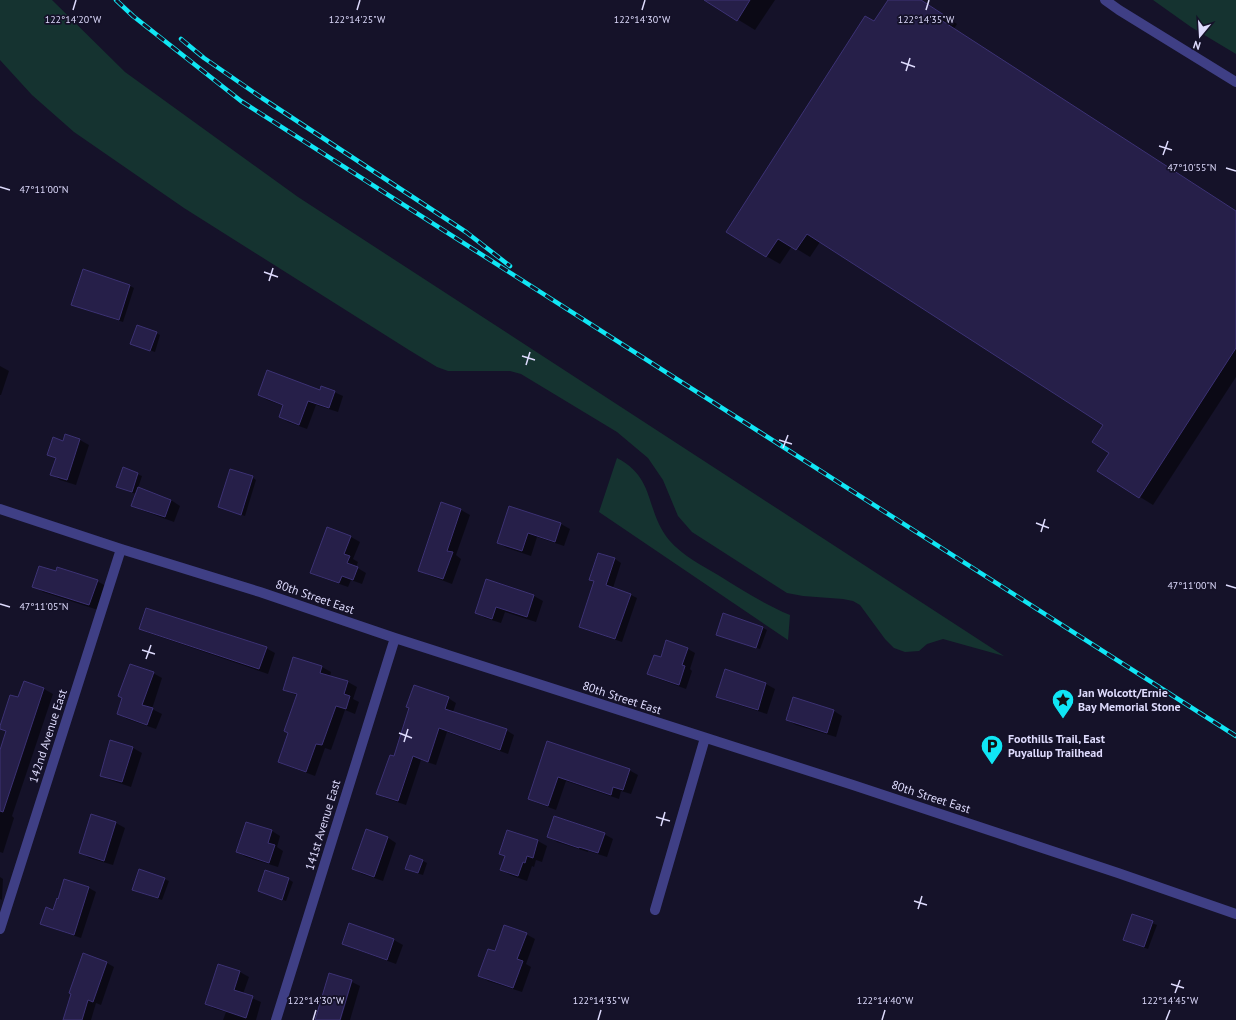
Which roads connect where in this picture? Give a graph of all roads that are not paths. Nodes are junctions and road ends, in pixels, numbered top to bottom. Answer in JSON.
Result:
{"nodes":[{"id":1,"x":1105,"y":0,"type":"edge"},
{"id":2,"x":1236,"y":82,"type":"edge"},
{"id":3,"x":0,"y":509,"type":"edge"},
{"id":4,"x":121,"y":550,"type":"junction"},
{"id":5,"x":395,"y":638,"type":"junction"},
{"id":6,"x":705,"y":738,"type":"junction"},
{"id":7,"x":655,"y":910,"type":"dead end"},
{"id":8,"x":1236,"y":914,"type":"edge"},
{"id":9,"x":0,"y":929,"type":"edge"},
{"id":10,"x":276,"y":1020,"type":"edge"}],
"edges":[{"from":1,"to":2,"type":"street"},
{"from":3,"to":4,"type":"street","name":"80th Street East"},
{"from":4,"to":5,"type":"street","name":"80th Street East"},
{"from":4,"to":9,"type":"street","name":"142nd Avenue East"},
{"from":5,"to":6,"type":"street","name":"80th Street East"},
{"from":5,"to":10,"type":"street","name":"141st Avenue East"},
{"from":6,"to":7,"type":"street"},
{"from":6,"to":8,"type":"street","name":"80th Street East"}]}
